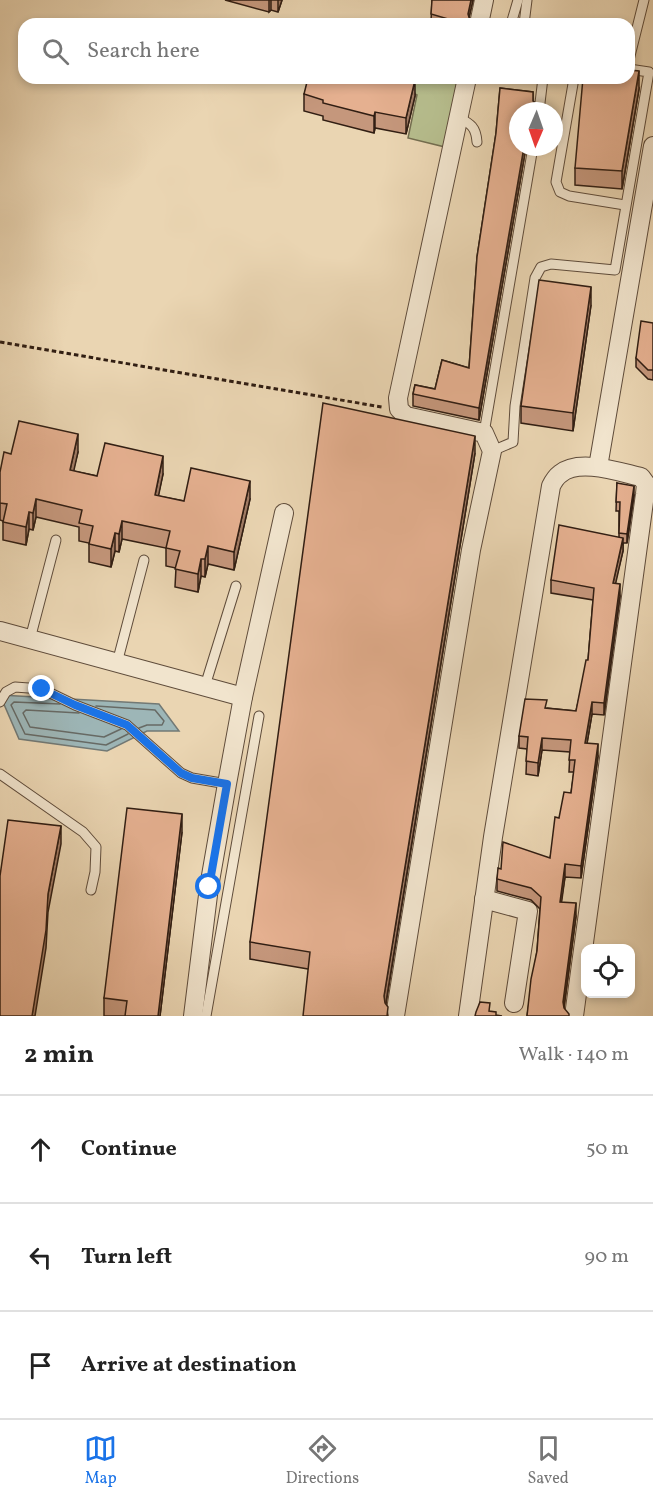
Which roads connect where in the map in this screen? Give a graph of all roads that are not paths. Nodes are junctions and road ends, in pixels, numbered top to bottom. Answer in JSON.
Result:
{"nodes":[{"id":1,"x":484,"y":0,"type":"edge"},
{"id":2,"x":518,"y":0,"type":"edge"},
{"id":3,"x":527,"y":0,"type":"edge"},
{"id":4,"x":644,"y":0,"type":"edge"},
{"id":5,"x":480,"y":18,"type":"edge"},
{"id":6,"x":513,"y":18,"type":"edge"},
{"id":7,"x":525,"y":18,"type":"edge"},
{"id":8,"x":635,"y":36,"type":"edge"},
{"id":9,"x":635,"y":70,"type":"edge"},
{"id":10,"x":466,"y":84,"type":"edge"},
{"id":11,"x":542,"y":84,"type":"edge"},
{"id":12,"x":573,"y":84,"type":"edge"},
{"id":13,"x":540,"y":102,"type":"edge"},
{"id":14,"x":458,"y":117,"type":"junction"},
{"id":15,"x":477,"y":142,"type":"dead end"},
{"id":16,"x":653,"y":146,"type":"edge"},
{"id":17,"x":531,"y":156,"type":"edge"},
{"id":18,"x":625,"y":205,"type":"junction"},
{"id":19,"x":484,"y":433,"type":"junction"},
{"id":20,"x":492,"y":451,"type":"junction"},
{"id":21,"x":598,"y":467,"type":"junction"},
{"id":22,"x":284,"y":513,"type":"dead end"},
{"id":23,"x":56,"y":540,"type":"dead end"},
{"id":24,"x":144,"y":560,"type":"dead end"},
{"id":25,"x":236,"y":586,"type":"dead end"},
{"id":26,"x":0,"y":631,"type":"edge"},
{"id":27,"x":30,"y":639,"type":"junction"},
{"id":28,"x":117,"y":663,"type":"junction"},
{"id":29,"x":205,"y":686,"type":"junction"},
{"id":30,"x":243,"y":697,"type":"junction"},
{"id":31,"x":0,"y":702,"type":"edge"},
{"id":32,"x":259,"y":716,"type":"dead end"},
{"id":33,"x":0,"y":774,"type":"edge"},
{"id":34,"x":227,"y":784,"type":"junction"},
{"id":35,"x":91,"y":890,"type":"dead end"},
{"id":36,"x":484,"y":899,"type":"junction"},
{"id":37,"x":514,"y":1003,"type":"dead end"},
{"id":38,"x":194,"y":1016,"type":"edge"},
{"id":39,"x":206,"y":1016,"type":"edge"},
{"id":40,"x":395,"y":1016,"type":"edge"},
{"id":41,"x":468,"y":1016,"type":"edge"},
{"id":42,"x":574,"y":1016,"type":"edge"}],
"edges":[{"from":1,"to":5,"type":"street"},
{"from":2,"to":6,"type":"lane"},
{"from":3,"to":7,"type":"lane"},
{"from":4,"to":8,"type":"lane"},
{"from":9,"to":18,"type":"lane"},
{"from":10,"to":14,"type":"street"},
{"from":11,"to":13,"type":"lane"},
{"from":12,"to":18,"type":"lane"},
{"from":14,"to":15,"type":"lane"},
{"from":14,"to":19,"type":"street"},
{"from":16,"to":21,"type":"street"},
{"from":17,"to":19,"type":"lane"},
{"from":18,"to":20,"type":"lane"},
{"from":19,"to":20,"type":"street"},
{"from":20,"to":40,"type":"street"},
{"from":21,"to":36,"type":"street"},
{"from":21,"to":42,"type":"street"},
{"from":22,"to":30,"type":"street"},
{"from":23,"to":27,"type":"lane"},
{"from":24,"to":28,"type":"lane"},
{"from":25,"to":29,"type":"lane"},
{"from":26,"to":27,"type":"street"},
{"from":27,"to":28,"type":"street"},
{"from":28,"to":29,"type":"street"},
{"from":29,"to":30,"type":"street"},
{"from":30,"to":34,"type":"street"},
{"from":31,"to":34,"type":"lane"},
{"from":32,"to":39,"type":"lane"},
{"from":33,"to":35,"type":"lane"},
{"from":34,"to":38,"type":"street"},
{"from":36,"to":37,"type":"street"},
{"from":36,"to":41,"type":"street"}]}
